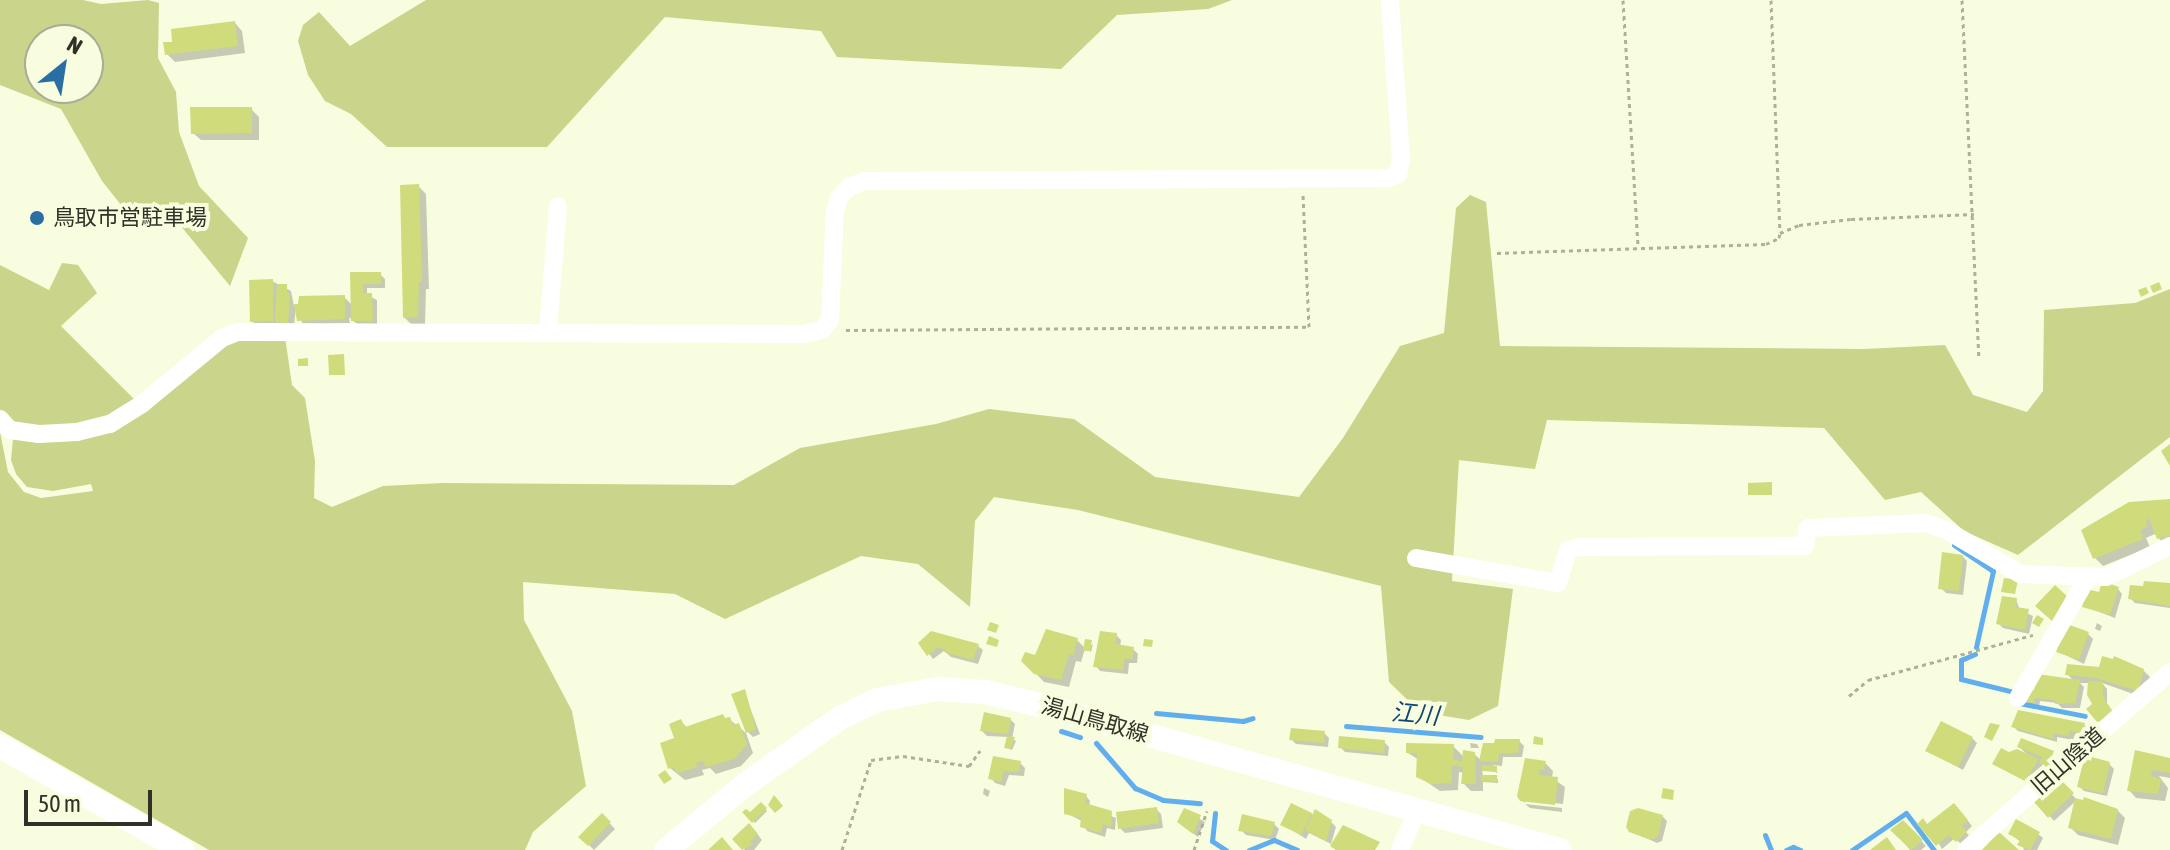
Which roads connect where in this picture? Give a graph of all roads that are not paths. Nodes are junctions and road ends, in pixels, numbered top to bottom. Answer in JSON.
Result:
{"nodes":[{"id":1,"x":1390,"y":0,"type":"edge"},
{"id":2,"x":558,"y":206,"type":"dead end"},
{"id":3,"x":548,"y":330,"type":"junction"},
{"id":4,"x":0,"y":419,"type":"edge"},
{"id":5,"x":2170,"y":546,"type":"edge"},
{"id":6,"x":1416,"y":558,"type":"dead end"},
{"id":7,"x":2088,"y":577,"type":"junction"},
{"id":8,"x":2170,"y":672,"type":"edge"},
{"id":9,"x":2018,"y":698,"type":"dead end"},
{"id":10,"x":0,"y":746,"type":"edge"},
{"id":11,"x":1416,"y":813,"type":"junction"},
{"id":12,"x":182,"y":850,"type":"edge"},
{"id":13,"x":666,"y":850,"type":"edge"},
{"id":14,"x":1400,"y":850,"type":"edge"},
{"id":15,"x":1559,"y":850,"type":"edge"},
{"id":16,"x":1966,"y":850,"type":"edge"}],
"edges":[{"from":1,"to":3,"type":"street"},
{"from":2,"to":3,"type":"street"},
{"from":3,"to":4,"type":"street"},
{"from":5,"to":7,"type":"street"},
{"from":6,"to":7,"type":"street"},
{"from":7,"to":9,"type":"street"},
{"from":8,"to":16,"type":"street","name":"旧山陰道"},
{"from":10,"to":12,"type":"main road"},
{"from":11,"to":13,"type":"main road","name":"湯山鳥取線"},
{"from":11,"to":14,"type":"street"},
{"from":11,"to":15,"type":"main road","name":"湯山鳥取線"}]}
